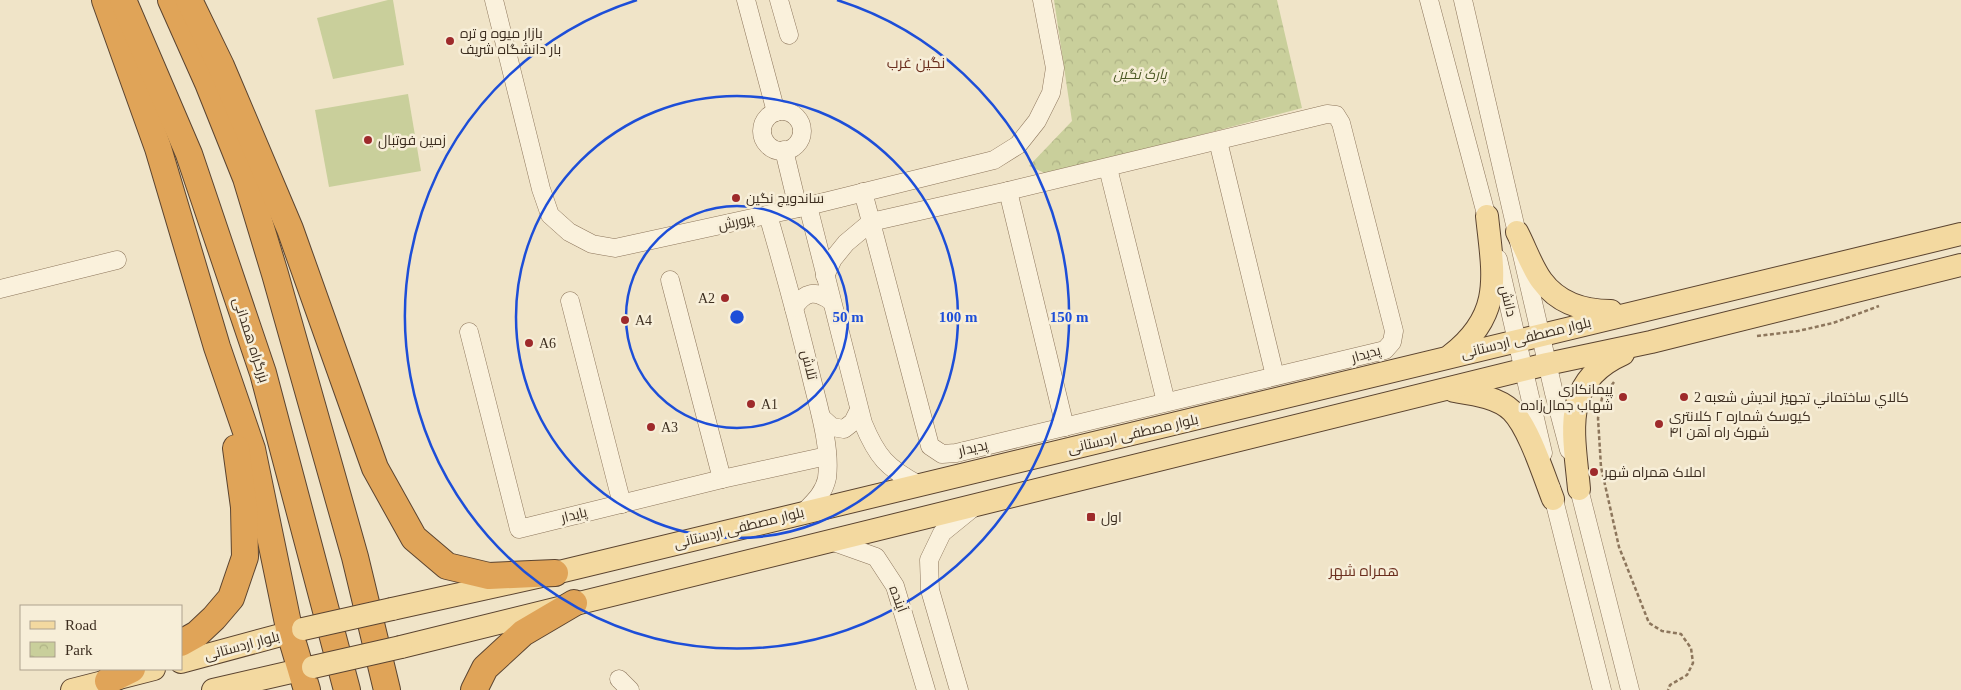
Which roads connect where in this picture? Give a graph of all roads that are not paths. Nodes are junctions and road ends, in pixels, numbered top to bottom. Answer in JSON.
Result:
{"nodes":[{"id":1,"x":105,"y":0,"type":"edge"},
{"id":2,"x":123,"y":0,"type":"edge"},
{"id":3,"x":171,"y":0,"type":"edge"},
{"id":4,"x":189,"y":0,"type":"edge"},
{"id":5,"x":494,"y":0,"type":"edge"},
{"id":6,"x":746,"y":0,"type":"edge"},
{"id":7,"x":779,"y":0,"type":"edge"},
{"id":8,"x":1042,"y":0,"type":"edge"},
{"id":9,"x":1429,"y":0,"type":"edge"},
{"id":10,"x":1463,"y":0,"type":"edge"},
{"id":11,"x":789,"y":35,"type":"dead end"},
{"id":12,"x":776,"y":112,"type":"junction"},
{"id":13,"x":1218,"y":141,"type":"junction"},
{"id":14,"x":784,"y":150,"type":"junction"},
{"id":15,"x":1108,"y":168,"type":"junction"},
{"id":16,"x":1008,"y":191,"type":"junction"},
{"id":17,"x":863,"y":192,"type":"junction"},
{"id":18,"x":803,"y":207,"type":"junction"},
{"id":19,"x":768,"y":215,"type":"junction"},
{"id":20,"x":1487,"y":216,"type":"junction"},
{"id":21,"x":871,"y":222,"type":"junction"},
{"id":22,"x":1517,"y":232,"type":"junction"},
{"id":23,"x":1961,"y":234,"type":"edge"},
{"id":24,"x":117,"y":260,"type":"dead end"},
{"id":25,"x":1961,"y":265,"type":"edge"},
{"id":26,"x":825,"y":276,"type":"junction"},
{"id":27,"x":670,"y":280,"type":"dead end"},
{"id":28,"x":0,"y":289,"type":"edge"},
{"id":29,"x":570,"y":301,"type":"dead end"},
{"id":30,"x":831,"y":301,"type":"junction"},
{"id":31,"x":794,"y":308,"type":"junction"},
{"id":32,"x":1637,"y":310,"type":"junction"},
{"id":33,"x":468,"y":332,"type":"dead end"},
{"id":34,"x":1540,"y":334,"type":"junction"},
{"id":35,"x":1518,"y":340,"type":"junction"},
{"id":36,"x":1651,"y":342,"type":"junction"},
{"id":37,"x":218,"y":346,"type":"junction"},
{"id":38,"x":1446,"y":358,"type":"junction"},
{"id":39,"x":1547,"y":364,"type":"junction"},
{"id":40,"x":1524,"y":370,"type":"junction"},
{"id":41,"x":1392,"y":372,"type":"junction"},
{"id":42,"x":1275,"y":376,"type":"junction"},
{"id":43,"x":1446,"y":390,"type":"junction"},
{"id":44,"x":1401,"y":400,"type":"junction"},
{"id":45,"x":1166,"y":402,"type":"junction"},
{"id":46,"x":858,"y":410,"type":"junction"},
{"id":47,"x":822,"y":418,"type":"junction"},
{"id":48,"x":1065,"y":427,"type":"junction"},
{"id":49,"x":827,"y":456,"type":"junction"},
{"id":50,"x":722,"y":479,"type":"junction"},
{"id":51,"x":919,"y":485,"type":"junction"},
{"id":52,"x":1579,"y":489,"type":"junction"},
{"id":53,"x":1553,"y":499,"type":"junction"},
{"id":54,"x":622,"y":504,"type":"junction"},
{"id":55,"x":974,"y":507,"type":"junction"},
{"id":56,"x":804,"y":512,"type":"junction"},
{"id":57,"x":831,"y":541,"type":"junction"},
{"id":58,"x":555,"y":573,"type":"junction"},
{"id":59,"x":574,"y":603,"type":"junction"},
{"id":60,"x":297,"y":631,"type":"junction"},
{"id":61,"x":182,"y":642,"type":"edge"},
{"id":62,"x":182,"y":662,"type":"edge"},
{"id":63,"x":130,"y":670,"type":"edge"},
{"id":64,"x":150,"y":670,"type":"edge"},
{"id":65,"x":306,"y":676,"type":"edge"},
{"id":66,"x":108,"y":681,"type":"junction"},
{"id":67,"x":72,"y":690,"type":"edge"},
{"id":68,"x":213,"y":690,"type":"edge"},
{"id":69,"x":347,"y":690,"type":"edge"},
{"id":70,"x":388,"y":690,"type":"edge"},
{"id":71,"x":474,"y":690,"type":"edge"},
{"id":72,"x":926,"y":690,"type":"edge"},
{"id":73,"x":959,"y":690,"type":"edge"},
{"id":74,"x":1602,"y":690,"type":"edge"},
{"id":75,"x":1630,"y":690,"type":"edge"}],
"edges":[{"from":1,"to":37,"type":"highway"},
{"from":2,"to":69,"type":"highway","name":"بزرگراه همدانی"},
{"from":3,"to":70,"type":"highway"},
{"from":4,"to":58,"type":"highway"},
{"from":5,"to":19,"type":"street","name":"پرورش"},
{"from":6,"to":12,"type":"street"},
{"from":7,"to":11,"type":"street"},
{"from":8,"to":17,"type":"street","name":"پرورش"},
{"from":9,"to":20,"type":"street","name":"دانش"},
{"from":10,"to":22,"type":"street","name":"دانش"},
{"from":12,"to":14,"type":"street"},
{"from":12,"to":14,"type":"street"},
{"from":13,"to":15,"type":"street","name":"پدیدار"},
{"from":13,"to":42,"type":"street"},
{"from":13,"to":42,"type":"street","name":"پدیدار"},
{"from":14,"to":18,"type":"street"},
{"from":15,"to":16,"type":"street","name":"پدیدار"},
{"from":15,"to":45,"type":"street"},
{"from":16,"to":21,"type":"street","name":"پدیدار"},
{"from":16,"to":48,"type":"street"},
{"from":17,"to":18,"type":"street","name":"پرورش"},
{"from":17,"to":21,"type":"street"},
{"from":18,"to":19,"type":"street","name":"پرورش"},
{"from":18,"to":26,"type":"street"},
{"from":19,"to":31,"type":"street","name":"تلاش"},
{"from":20,"to":35,"type":"street","name":"دانش"},
{"from":20,"to":38,"type":"main road"},
{"from":21,"to":26,"type":"street","name":"پدیدار"},
{"from":21,"to":48,"type":"street","name":"پدیدار"},
{"from":22,"to":32,"type":"main road"},
{"from":22,"to":34,"type":"street","name":"دانش"},
{"from":23,"to":32,"type":"main road","name":"بلوار مصطفی اردستانی"},
{"from":24,"to":28,"type":"street"},
{"from":25,"to":36,"type":"main road"},
{"from":26,"to":30,"type":"street"},
{"from":27,"to":50,"type":"street"},
{"from":29,"to":54,"type":"street"},
{"from":30,"to":31,"type":"street"},
{"from":30,"to":46,"type":"street"},
{"from":31,"to":47,"type":"street","name":"تلاش"},
{"from":32,"to":34,"type":"main road","name":"بلوار مصطفی اردستانی"},
{"from":33,"to":54,"type":"street","name":"پایدار"},
{"from":34,"to":35,"type":"main road","name":"بلوار مصطفی اردستانی"},
{"from":34,"to":39,"type":"street","name":"دانش"},
{"from":35,"to":38,"type":"main road","name":"بلوار مصطفی اردستانی"},
{"from":35,"to":40,"type":"street","name":"دانش"},
{"from":36,"to":39,"type":"main road"},
{"from":36,"to":52,"type":"main road"},
{"from":37,"to":60,"type":"highway"},
{"from":37,"to":61,"type":"highway"},
{"from":38,"to":41,"type":"main road","name":"بلوار مصطفی اردستانی"},
{"from":39,"to":40,"type":"main road"},
{"from":39,"to":52,"type":"street","name":"دانش"},
{"from":40,"to":43,"type":"main road"},
{"from":40,"to":53,"type":"street","name":"دانش"},
{"from":41,"to":44,"type":"main road"},
{"from":41,"to":51,"type":"main road","name":"بلوار مصطفی اردستانی"},
{"from":42,"to":45,"type":"street","name":"پدیدار"},
{"from":43,"to":44,"type":"main road"},
{"from":43,"to":53,"type":"main road"},
{"from":44,"to":55,"type":"main road"},
{"from":45,"to":48,"type":"street","name":"پدیدار"},
{"from":46,"to":47,"type":"street"},
{"from":46,"to":51,"type":"street"},
{"from":47,"to":49,"type":"street","name":"تلاش"},
{"from":49,"to":50,"type":"street","name":"پایدار"},
{"from":49,"to":56,"type":"street","name":"تلاش"},
{"from":50,"to":54,"type":"street","name":"پایدار"},
{"from":51,"to":56,"type":"main road","name":"بلوار مصطفی اردستانی"},
{"from":52,"to":75,"type":"street","name":"دانش"},
{"from":53,"to":74,"type":"street","name":"دانش"},
{"from":55,"to":57,"type":"main road"},
{"from":55,"to":73,"type":"street"},
{"from":56,"to":58,"type":"main road","name":"بلوار مصطفی اردستانی"},
{"from":57,"to":59,"type":"main road"},
{"from":57,"to":72,"type":"street","name":"آینده"},
{"from":58,"to":60,"type":"main road","name":"بلوار مصطفی اردستانی","bridge":true},
{"from":59,"to":65,"type":"main road","bridge":true},
{"from":59,"to":71,"type":"highway"},
{"from":60,"to":62,"type":"main road","name":"بلوار اردستانی"},
{"from":60,"to":65,"type":"highway"},
{"from":63,"to":66,"type":"highway"},
{"from":64,"to":66,"type":"main road"},
{"from":65,"to":68,"type":"main road"},
{"from":66,"to":67,"type":"main road"}]}
